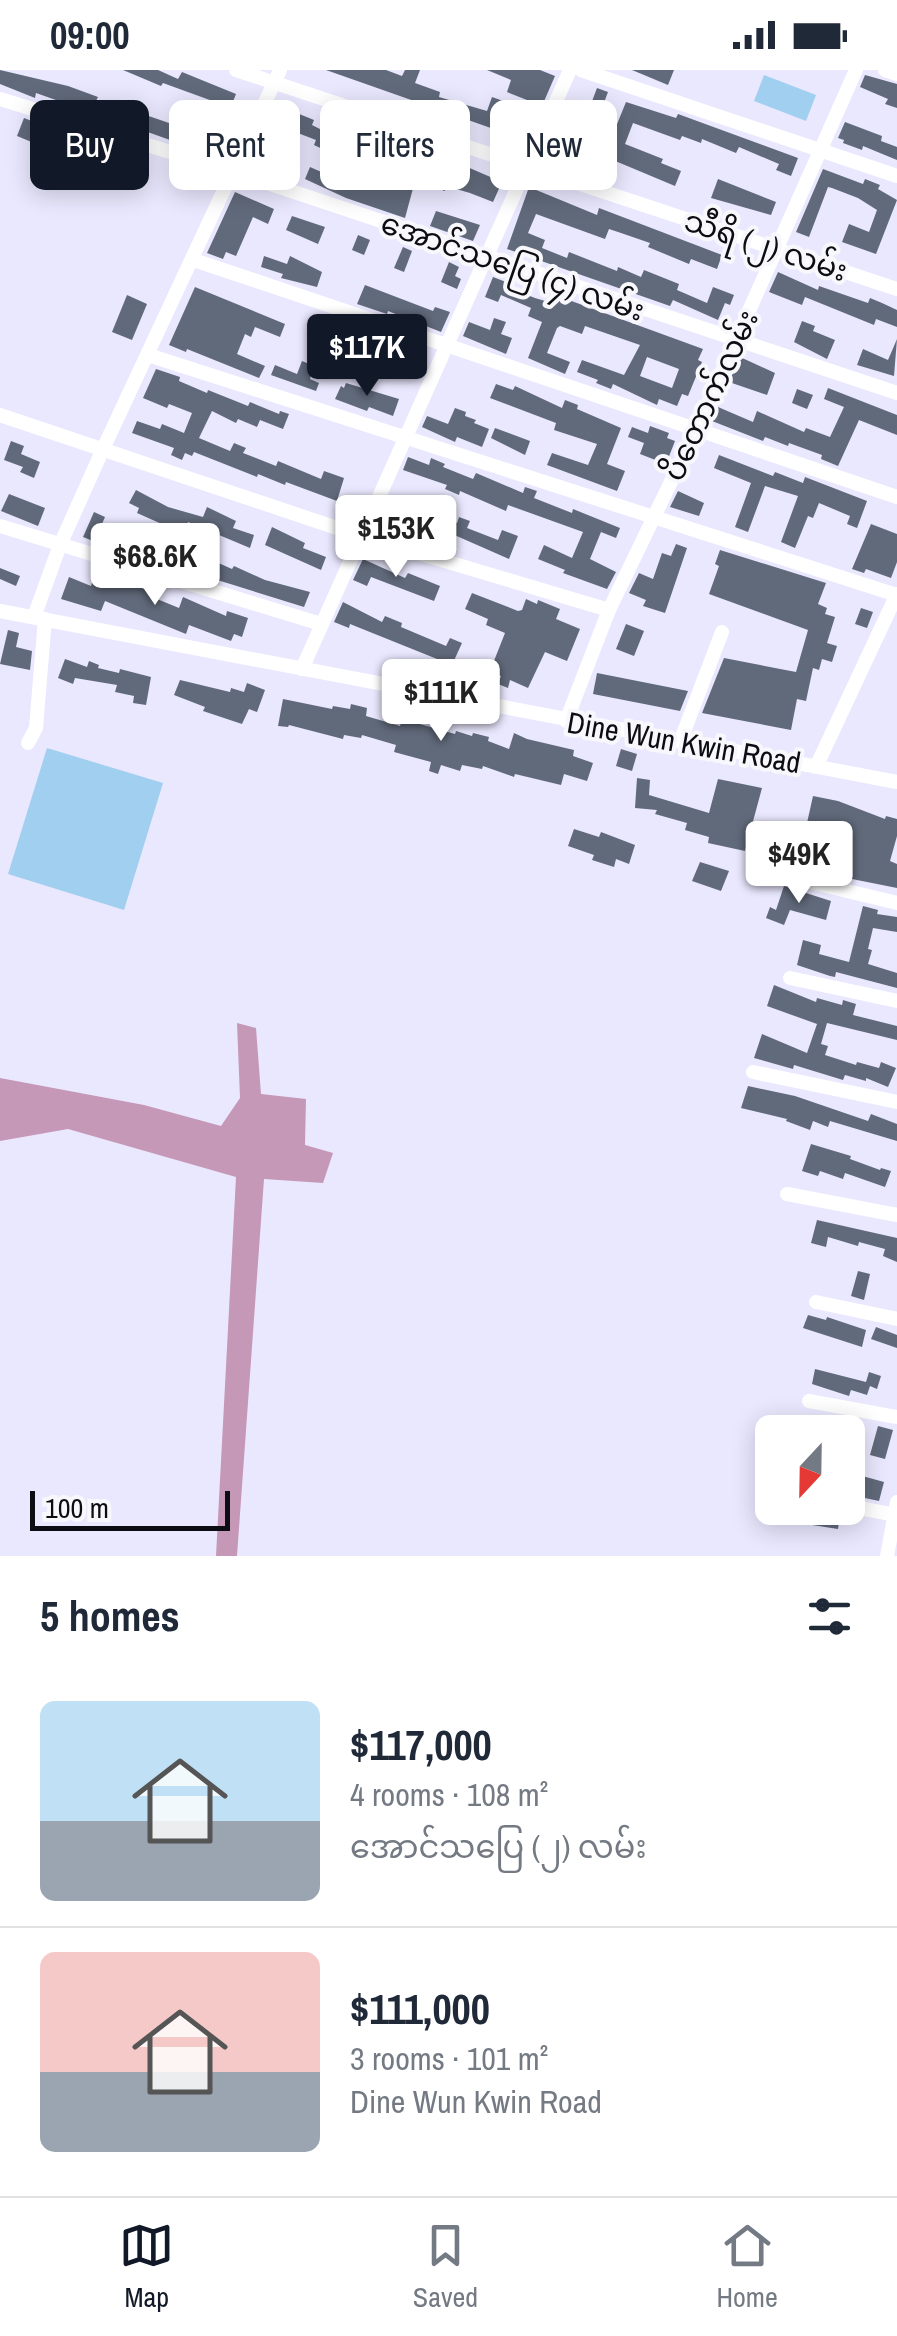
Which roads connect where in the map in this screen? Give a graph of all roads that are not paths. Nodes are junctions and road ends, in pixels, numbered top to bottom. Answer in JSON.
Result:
{"nodes":[{"id":1,"x":236,"y":70,"type":"edge"},
{"id":2,"x":570,"y":70,"type":"edge"},
{"id":3,"x":582,"y":70,"type":"edge"},
{"id":4,"x":856,"y":70,"type":"edge"},
{"id":5,"x":885,"y":70,"type":"edge"},
{"id":6,"x":897,"y":74,"type":"edge"},
{"id":7,"x":277,"y":76,"type":"edge"},
{"id":8,"x":0,"y":99,"type":"edge"},
{"id":9,"x":266,"y":100,"type":"edge"},
{"id":10,"x":556,"y":100,"type":"edge"},
{"id":11,"x":169,"y":152,"type":"edge"},
{"id":12,"x":820,"y":152,"type":"junction"},
{"id":13,"x":490,"y":153,"type":"edge"},
{"id":14,"x":897,"y":176,"type":"edge"},
{"id":15,"x":226,"y":190,"type":"edge"},
{"id":16,"x":287,"y":190,"type":"edge"},
{"id":17,"x":515,"y":190,"type":"edge"},
{"id":18,"x":599,"y":190,"type":"edge"},
{"id":19,"x":777,"y":249,"type":"junction"},
{"id":20,"x":485,"y":257,"type":"junction"},
{"id":21,"x":194,"y":260,"type":"junction"},
{"id":22,"x":897,"y":289,"type":"edge"},
{"id":23,"x":736,"y":341,"type":"junction"},
{"id":24,"x":446,"y":346,"type":"junction"},
{"id":25,"x":148,"y":354,"type":"junction"},
{"id":26,"x":897,"y":394,"type":"edge"},
{"id":27,"x":0,"y":415,"type":"edge"},
{"id":28,"x":696,"y":430,"type":"junction"},
{"id":29,"x":405,"y":436,"type":"junction"},
{"id":30,"x":103,"y":449,"type":"junction"},
{"id":31,"x":897,"y":497,"type":"edge"},
{"id":32,"x":652,"y":516,"type":"junction"},
{"id":33,"x":0,"y":526,"type":"edge"},
{"id":34,"x":361,"y":536,"type":"junction"},
{"id":35,"x":60,"y":546,"type":"junction"},
{"id":36,"x":897,"y":595,"type":"edge"},
{"id":37,"x":609,"y":610,"type":"junction"},
{"id":38,"x":0,"y":611,"type":"edge"},
{"id":39,"x":40,"y":618,"type":"junction"},
{"id":40,"x":321,"y":624,"type":"junction"},
{"id":41,"x":722,"y":632,"type":"dead end"},
{"id":42,"x":302,"y":669,"type":"junction"},
{"id":43,"x":566,"y":721,"type":"junction"},
{"id":44,"x":680,"y":742,"type":"junction"},
{"id":45,"x":28,"y":743,"type":"dead end"},
{"id":46,"x":816,"y":767,"type":"junction"},
{"id":47,"x":897,"y":782,"type":"edge"},
{"id":48,"x":789,"y":877,"type":"dead end"},
{"id":49,"x":897,"y":903,"type":"edge"},
{"id":50,"x":790,"y":978,"type":"dead end"},
{"id":51,"x":897,"y":1000,"type":"edge"},
{"id":52,"x":753,"y":1072,"type":"dead end"},
{"id":53,"x":897,"y":1102,"type":"edge"},
{"id":54,"x":787,"y":1194,"type":"dead end"},
{"id":55,"x":897,"y":1215,"type":"edge"},
{"id":56,"x":816,"y":1302,"type":"dead end"},
{"id":57,"x":897,"y":1319,"type":"edge"},
{"id":58,"x":809,"y":1401,"type":"dead end"},
{"id":59,"x":897,"y":1417,"type":"edge"},
{"id":60,"x":865,"y":1508,"type":"edge"},
{"id":61,"x":896,"y":1511,"type":"edge"},
{"id":62,"x":887,"y":1556,"type":"edge"}],
"edges":[{"from":1,"to":7,"type":"street","name":"သီရိ (၂) လမ်း"},
{"from":2,"to":10,"type":"street"},
{"from":3,"to":12,"type":"street"},
{"from":4,"to":12,"type":"street","name":"ပိတောက်လမ်း"},
{"from":5,"to":6,"type":"street"},
{"from":7,"to":9,"type":"street"},
{"from":7,"to":13,"type":"street","name":"သီရိ (၂) လမ်း"},
{"from":8,"to":11,"type":"street","name":"အောင်သပြေ (၄) လမ်း"},
{"from":12,"to":14,"type":"street"},
{"from":12,"to":19,"type":"street","name":"ပိတောက်လမ်း"},
{"from":15,"to":21,"type":"street"},
{"from":16,"to":20,"type":"street","name":"အောင်သပြေ (၄) လမ်း"},
{"from":17,"to":20,"type":"street"},
{"from":18,"to":19,"type":"street","name":"သီရိ (၂) လမ်း"},
{"from":19,"to":22,"type":"street","name":"သီရိ (၂) လမ်း"},
{"from":19,"to":23,"type":"street","name":"ပိတောက်လမ်း"},
{"from":20,"to":23,"type":"street","name":"အောင်သပြေ (၄) လမ်း"},
{"from":20,"to":24,"type":"street"},
{"from":21,"to":24,"type":"street"},
{"from":21,"to":25,"type":"street"},
{"from":23,"to":26,"type":"street","name":"အောင်သပြေ (၄) လမ်း"},
{"from":23,"to":28,"type":"street","name":"ပိတောက်လမ်း"},
{"from":24,"to":28,"type":"street"},
{"from":24,"to":29,"type":"street"},
{"from":25,"to":29,"type":"street"},
{"from":25,"to":30,"type":"street"},
{"from":27,"to":30,"type":"street"},
{"from":28,"to":31,"type":"street"},
{"from":28,"to":32,"type":"street","name":"ပိတောက်လမ်း"},
{"from":29,"to":32,"type":"street"},
{"from":29,"to":34,"type":"street"},
{"from":30,"to":34,"type":"street"},
{"from":30,"to":35,"type":"street"},
{"from":32,"to":36,"type":"street"},
{"from":32,"to":37,"type":"street","name":"ပိတောက်လမ်း"},
{"from":33,"to":35,"type":"street"},
{"from":34,"to":37,"type":"street"},
{"from":34,"to":40,"type":"street"},
{"from":35,"to":39,"type":"street"},
{"from":35,"to":40,"type":"street"},
{"from":36,"to":46,"type":"street"},
{"from":37,"to":43,"type":"street","name":"ပိတောက်လမ်း"},
{"from":38,"to":39,"type":"street","name":"Dine Wun Kwin Road"},
{"from":39,"to":42,"type":"street","name":"Dine Wun Kwin Road"},
{"from":39,"to":45,"type":"street"},
{"from":40,"to":42,"type":"street"},
{"from":41,"to":44,"type":"street"},
{"from":42,"to":43,"type":"street","name":"Dine Wun Kwin Road"},
{"from":43,"to":44,"type":"street","name":"Dine Wun Kwin Road"},
{"from":44,"to":46,"type":"street","name":"Dine Wun Kwin Road"},
{"from":46,"to":47,"type":"street","name":"Dine Wun Kwin Road"},
{"from":48,"to":49,"type":"street"},
{"from":50,"to":51,"type":"street"},
{"from":52,"to":53,"type":"street"},
{"from":54,"to":55,"type":"street"},
{"from":56,"to":57,"type":"street"},
{"from":58,"to":59,"type":"street"},
{"from":60,"to":61,"type":"street"},
{"from":61,"to":62,"type":"street"}]}
